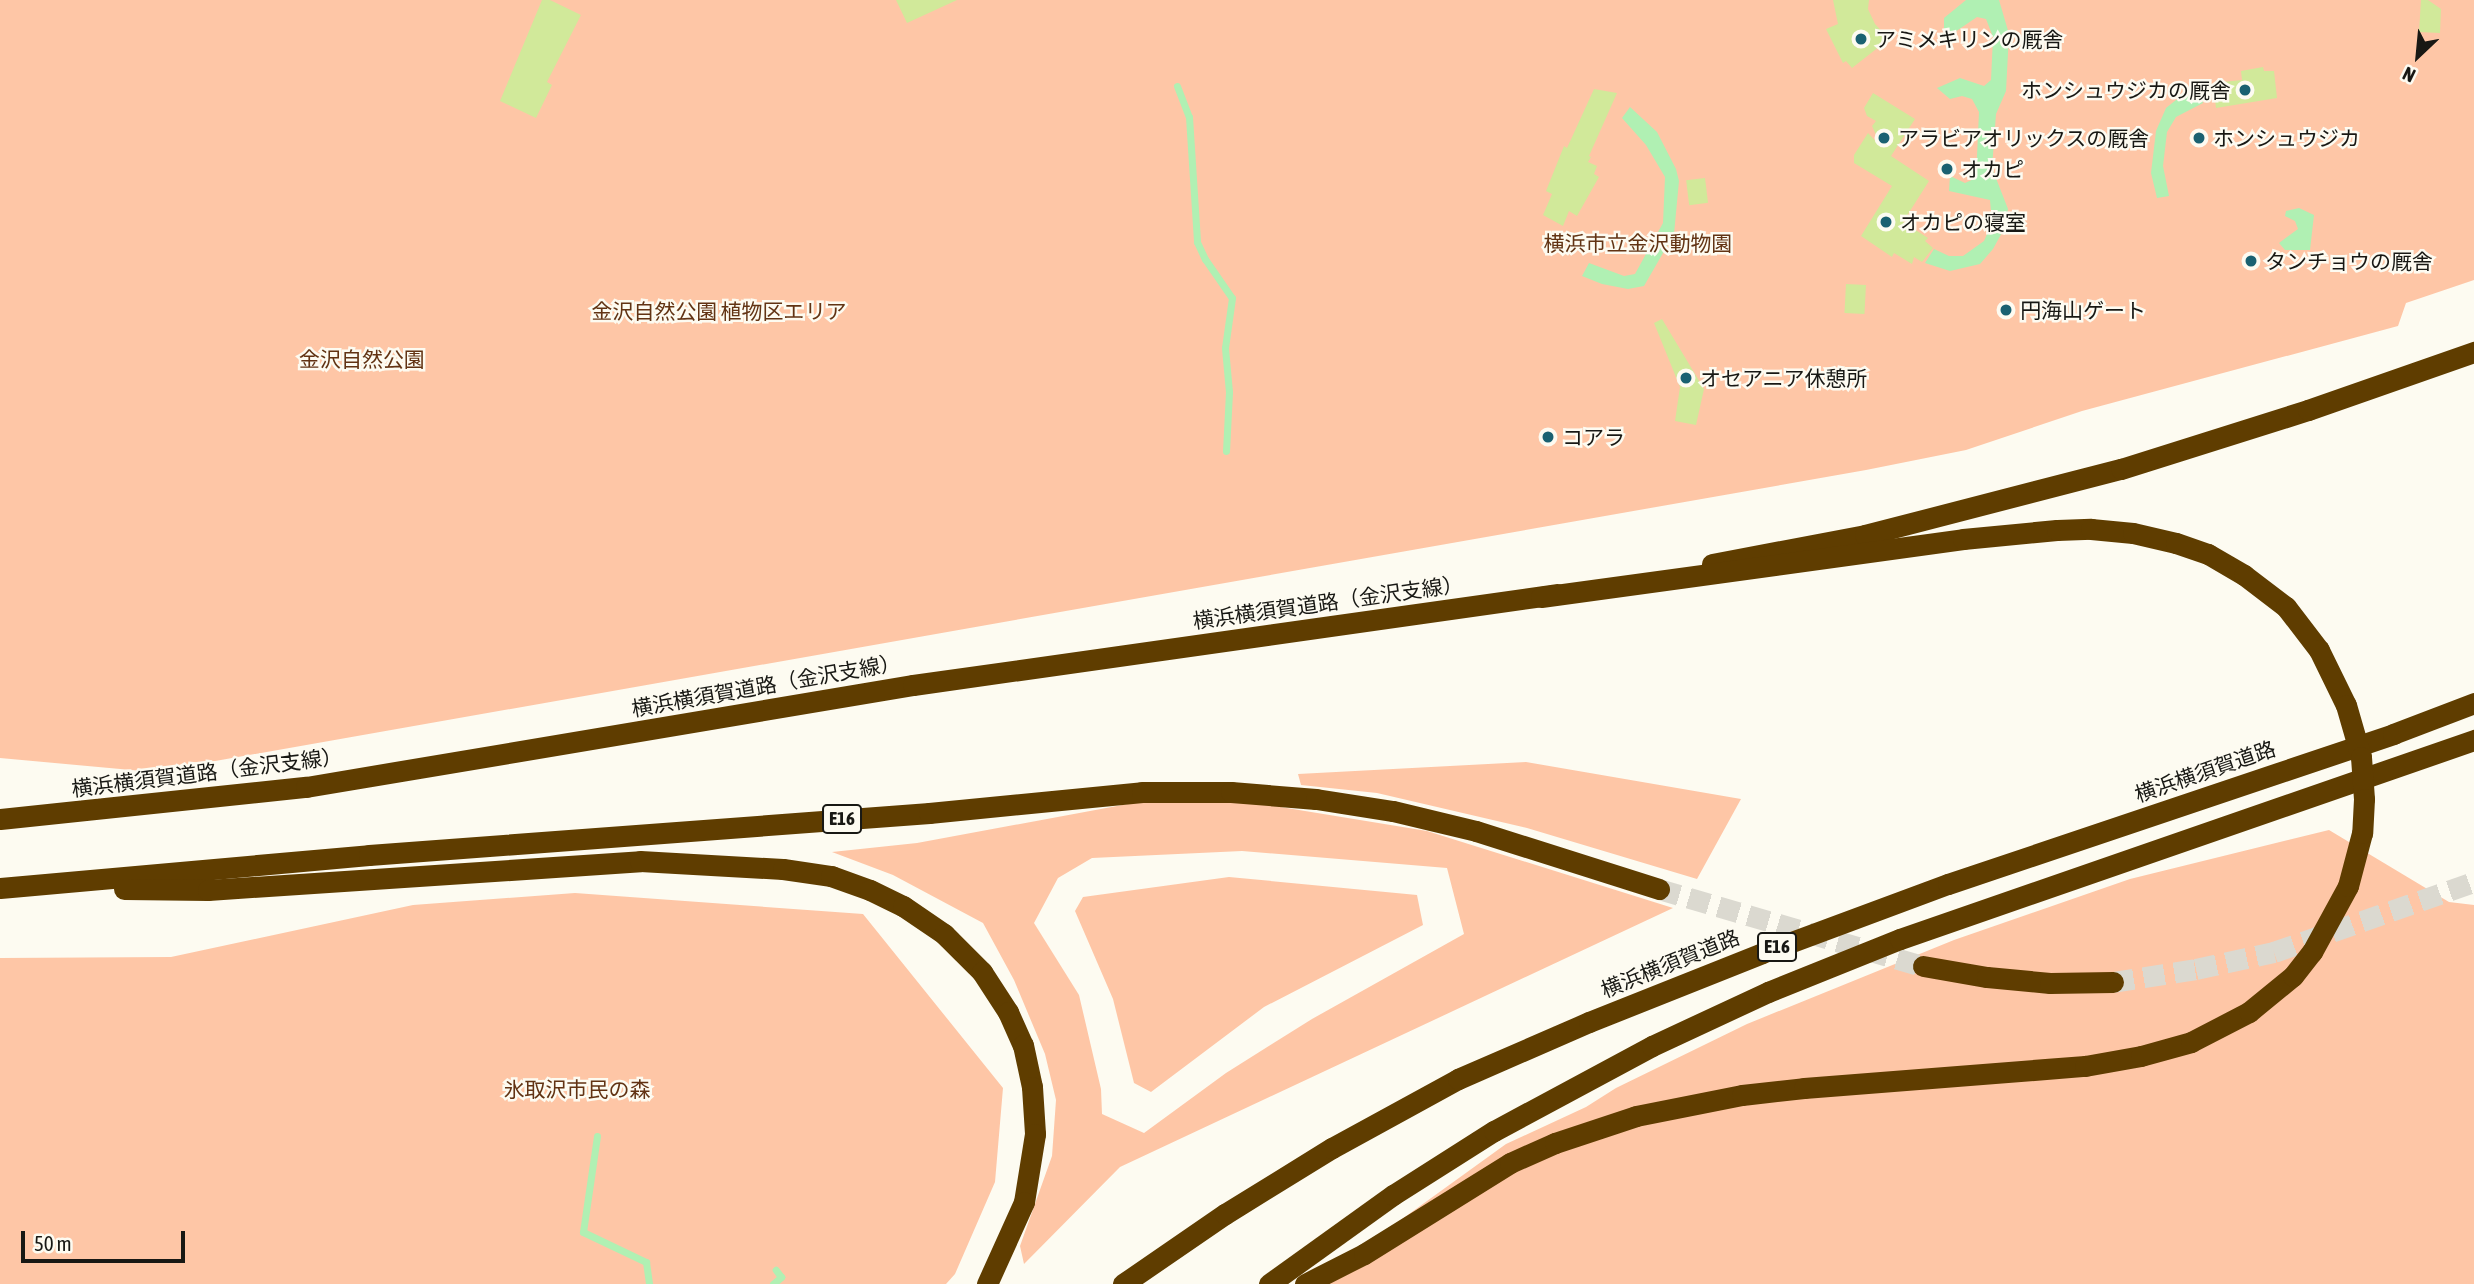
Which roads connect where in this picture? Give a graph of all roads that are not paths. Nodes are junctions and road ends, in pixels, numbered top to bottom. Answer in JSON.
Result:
{"nodes":[{"id":1,"x":2474,"y":352,"type":"edge"},
{"id":2,"x":1541,"y":597,"type":"junction"},
{"id":3,"x":2474,"y":703,"type":"edge"},
{"id":4,"x":2474,"y":740,"type":"edge"},
{"id":5,"x":0,"y":818,"type":"edge"},
{"id":6,"x":7,"y":888,"type":"edge"},
{"id":7,"x":1660,"y":889,"type":"tunnel mouth"},
{"id":8,"x":1923,"y":966,"type":"tunnel mouth"},
{"id":9,"x":2113,"y":982,"type":"tunnel mouth"},
{"id":10,"x":987,"y":1284,"type":"edge"},
{"id":11,"x":1123,"y":1284,"type":"edge"},
{"id":12,"x":1269,"y":1284,"type":"edge"},
{"id":13,"x":1305,"y":1284,"type":"edge"}],
"edges":[{"from":1,"to":2,"type":"highway","bridge":true},
{"from":2,"to":5,"type":"highway","name":"横浜横須賀道路（金沢支線）"},
{"from":2,"to":13,"type":"highway","bridge":true},
{"from":3,"to":11,"type":"highway","name":"横浜横須賀道路","number":"E16"},
{"from":4,"to":12,"type":"highway","number":"E16"},
{"from":6,"to":7,"type":"highway","number":"E16"},
{"from":6,"to":10,"type":"highway","number":"E16"},
{"from":8,"to":9,"type":"highway"}]}
